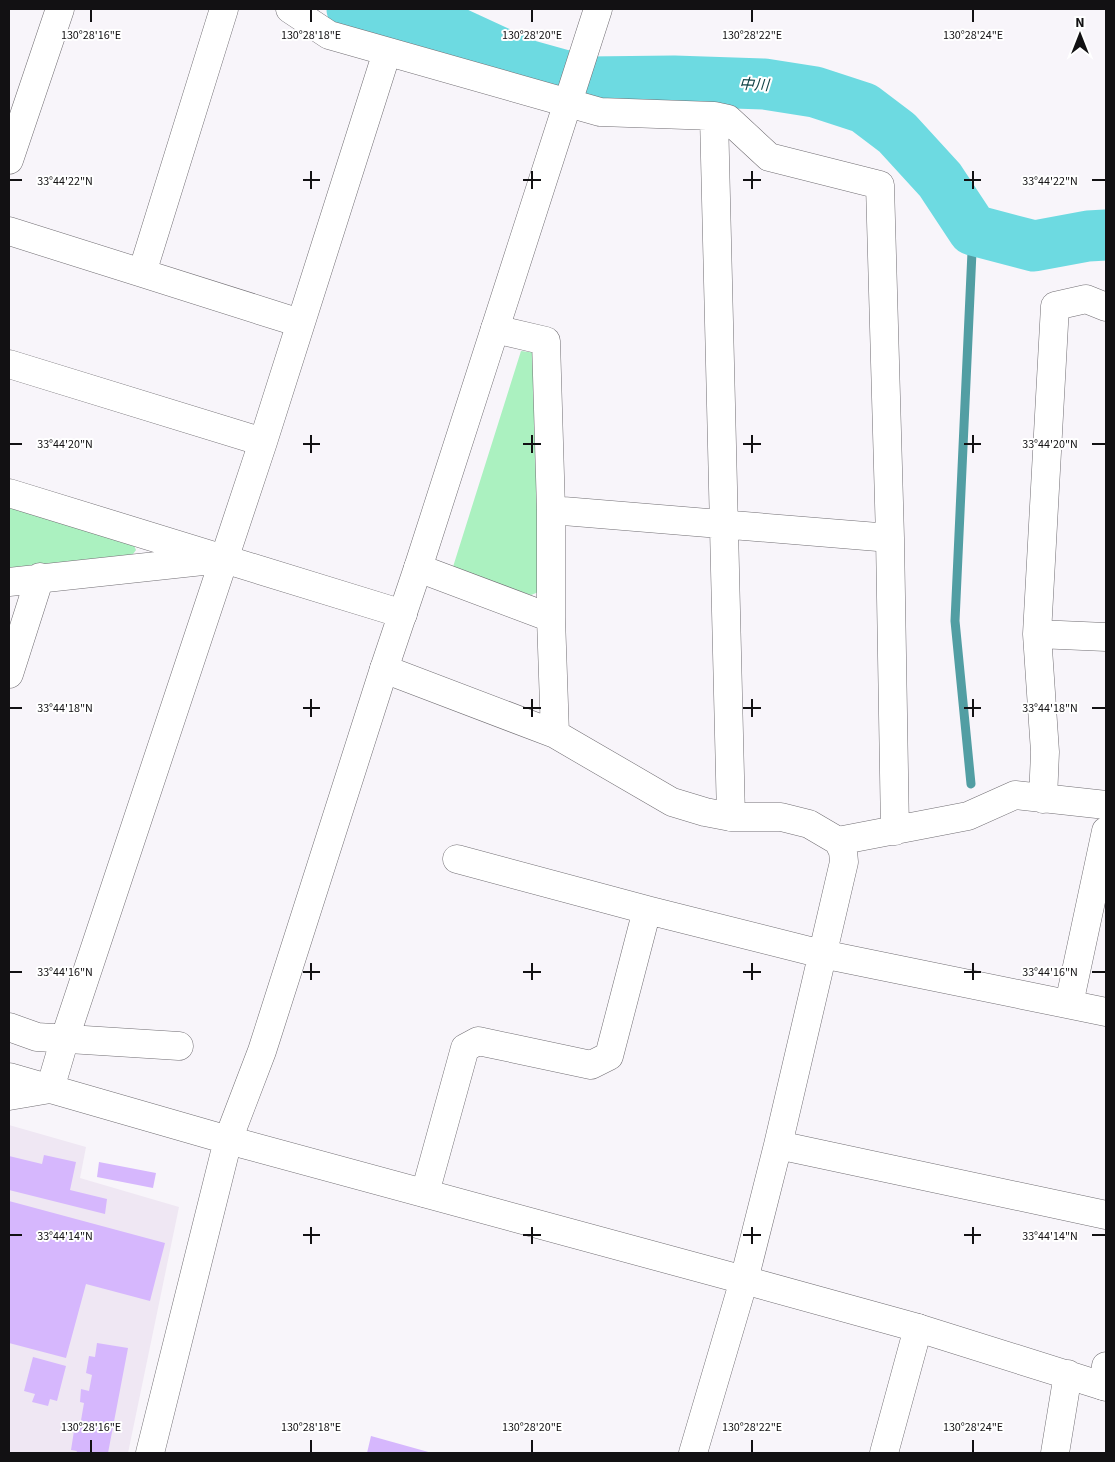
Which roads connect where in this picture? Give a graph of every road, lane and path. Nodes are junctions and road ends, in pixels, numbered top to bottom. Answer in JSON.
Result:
{"nodes":[{"id":1,"x":60,"y":9,"type":"edge"},
{"id":2,"x":224,"y":9,"type":"edge"},
{"id":3,"x":290,"y":9,"type":"edge"},
{"id":4,"x":598,"y":9,"type":"edge"},
{"id":5,"x":387,"y":52,"type":"junction"},
{"id":6,"x":568,"y":104,"type":"junction"},
{"id":7,"x":714,"y":116,"type":"junction"},
{"id":8,"x":9,"y":160,"type":"edge"},
{"id":9,"x":9,"y":231,"type":"edge"},
{"id":10,"x":142,"y":274,"type":"junction"},
{"id":11,"x":1106,"y":307,"type":"edge"},
{"id":12,"x":300,"y":323,"type":"junction"},
{"id":13,"x":495,"y":328,"type":"junction"},
{"id":14,"x":9,"y":364,"type":"edge"},
{"id":15,"x":263,"y":442,"type":"junction"},
{"id":16,"x":9,"y":493,"type":"edge"},
{"id":17,"x":551,"y":510,"type":"junction"},
{"id":18,"x":724,"y":524,"type":"junction"},
{"id":19,"x":890,"y":538,"type":"junction"},
{"id":20,"x":224,"y":559,"type":"junction"},
{"id":21,"x":418,"y":568,"type":"junction"},
{"id":22,"x":40,"y":577,"type":"junction"},
{"id":23,"x":9,"y":582,"type":"edge"},
{"id":24,"x":403,"y":614,"type":"junction"},
{"id":25,"x":551,"y":618,"type":"junction"},
{"id":26,"x":1037,"y":634,"type":"junction"},
{"id":27,"x":1106,"y":637,"type":"edge"},
{"id":28,"x":384,"y":670,"type":"junction"},
{"id":29,"x":9,"y":674,"type":"edge"},
{"id":30,"x":555,"y":734,"type":"junction"},
{"id":31,"x":1043,"y":799,"type":"junction"},
{"id":32,"x":1106,"y":805,"type":"edge"},
{"id":33,"x":731,"y":817,"type":"junction"},
{"id":34,"x":895,"y":831,"type":"junction"},
{"id":35,"x":1106,"y":831,"type":"edge"},
{"id":36,"x":838,"y":841,"type":"junction"},
{"id":37,"x":457,"y":859,"type":"dead end"},
{"id":38,"x":647,"y":910,"type":"junction"},
{"id":39,"x":822,"y":954,"type":"junction"},
{"id":40,"x":1069,"y":1004,"type":"junction"},
{"id":41,"x":1106,"y":1012,"type":"edge"},
{"id":42,"x":9,"y":1027,"type":"edge"},
{"id":43,"x":65,"y":1038,"type":"junction"},
{"id":44,"x":179,"y":1046,"type":"dead end"},
{"id":45,"x":9,"y":1077,"type":"edge"},
{"id":46,"x":50,"y":1089,"type":"junction"},
{"id":47,"x":9,"y":1096,"type":"edge"},
{"id":48,"x":228,"y":1140,"type":"junction"},
{"id":49,"x":778,"y":1145,"type":"junction"},
{"id":50,"x":425,"y":1193,"type":"junction"},
{"id":51,"x":1106,"y":1215,"type":"edge"},
{"id":52,"x":744,"y":1280,"type":"junction"},
{"id":53,"x":918,"y":1328,"type":"junction"},
{"id":54,"x":1068,"y":1374,"type":"junction"},
{"id":55,"x":1105,"y":1379,"type":"edge"},
{"id":56,"x":150,"y":1453,"type":"edge"},
{"id":57,"x":693,"y":1453,"type":"edge"},
{"id":58,"x":884,"y":1453,"type":"edge"},
{"id":59,"x":1055,"y":1453,"type":"edge"}],
"edges":[{"from":1,"to":8,"type":"street"},
{"from":2,"to":10,"type":"street"},
{"from":3,"to":5,"type":"street"},
{"from":4,"to":6,"type":"street"},
{"from":5,"to":6,"type":"street"},
{"from":5,"to":12,"type":"street"},
{"from":6,"to":7,"type":"street"},
{"from":6,"to":13,"type":"street"},
{"from":7,"to":18,"type":"street"},
{"from":7,"to":19,"type":"street"},
{"from":9,"to":10,"type":"street"},
{"from":10,"to":12,"type":"street"},
{"from":11,"to":26,"type":"street"},
{"from":12,"to":15,"type":"street"},
{"from":13,"to":17,"type":"street"},
{"from":13,"to":21,"type":"street"},
{"from":14,"to":15,"type":"street"},
{"from":15,"to":20,"type":"street"},
{"from":16,"to":20,"type":"street"},
{"from":17,"to":18,"type":"street"},
{"from":17,"to":25,"type":"street"},
{"from":18,"to":19,"type":"street"},
{"from":18,"to":33,"type":"street"},
{"from":19,"to":34,"type":"street"},
{"from":20,"to":22,"type":"street"},
{"from":20,"to":24,"type":"street"},
{"from":20,"to":43,"type":"street"},
{"from":21,"to":24,"type":"street"},
{"from":21,"to":25,"type":"street"},
{"from":22,"to":23,"type":"street"},
{"from":22,"to":29,"type":"street"},
{"from":24,"to":28,"type":"street"},
{"from":25,"to":30,"type":"street"},
{"from":26,"to":27,"type":"street"},
{"from":26,"to":31,"type":"street"},
{"from":28,"to":30,"type":"street"},
{"from":28,"to":48,"type":"street"},
{"from":30,"to":33,"type":"street"},
{"from":31,"to":32,"type":"street"},
{"from":31,"to":34,"type":"street"},
{"from":33,"to":36,"type":"street"},
{"from":34,"to":36,"type":"street"},
{"from":35,"to":40,"type":"street"},
{"from":36,"to":39,"type":"street"},
{"from":37,"to":38,"type":"street"},
{"from":38,"to":39,"type":"street"},
{"from":38,"to":50,"type":"street"},
{"from":39,"to":40,"type":"street"},
{"from":39,"to":49,"type":"street"},
{"from":40,"to":41,"type":"street"},
{"from":42,"to":43,"type":"street"},
{"from":43,"to":44,"type":"street"},
{"from":43,"to":46,"type":"street"},
{"from":45,"to":46,"type":"street"},
{"from":46,"to":47,"type":"street"},
{"from":46,"to":48,"type":"street"},
{"from":48,"to":50,"type":"street"},
{"from":48,"to":56,"type":"street"},
{"from":49,"to":51,"type":"street"},
{"from":49,"to":52,"type":"street"},
{"from":50,"to":52,"type":"street"},
{"from":52,"to":53,"type":"street"},
{"from":52,"to":57,"type":"street"},
{"from":53,"to":54,"type":"street"},
{"from":53,"to":58,"type":"street"},
{"from":54,"to":55,"type":"street"},
{"from":54,"to":59,"type":"street"}]}
